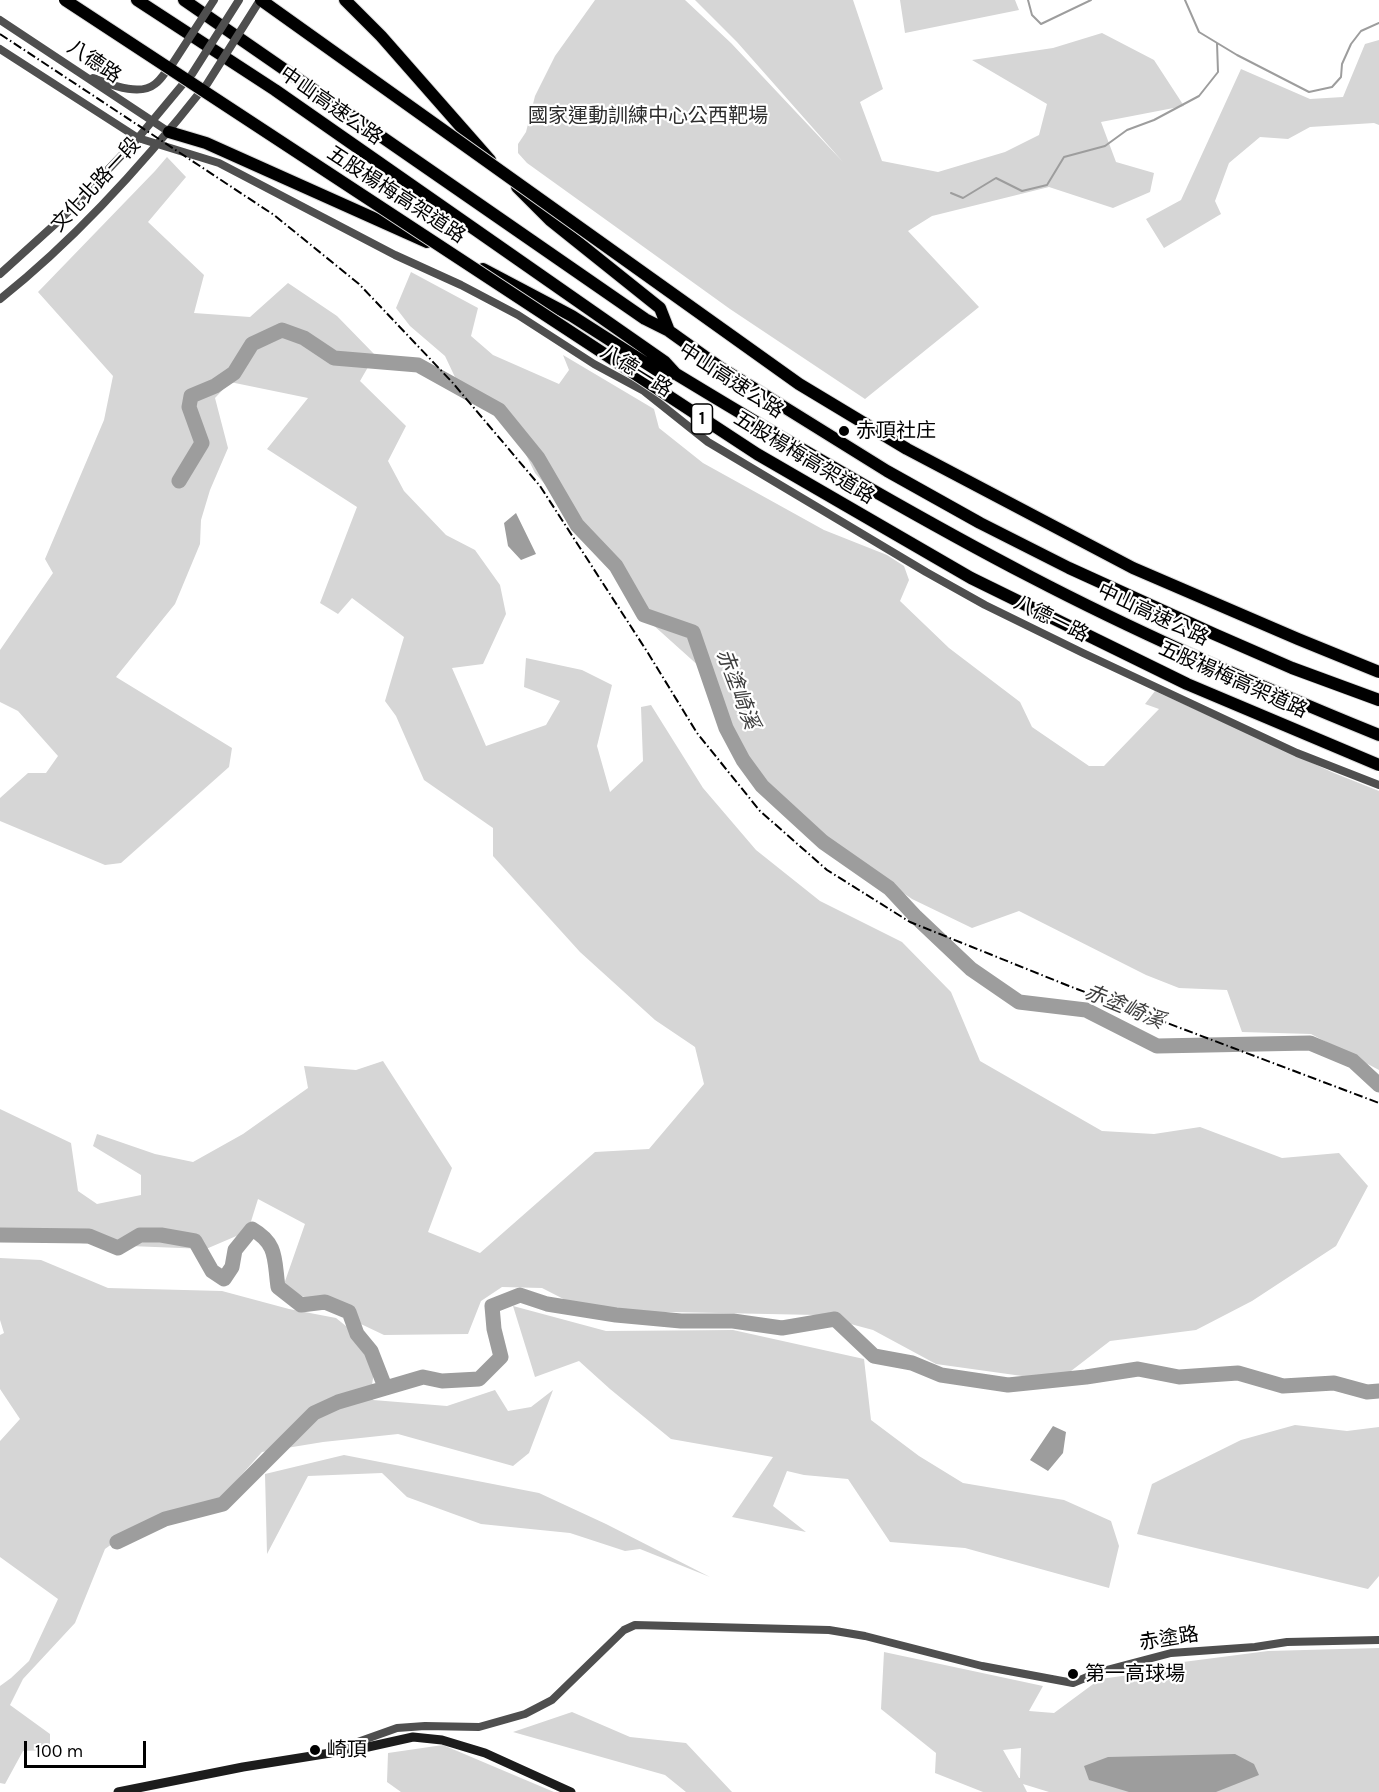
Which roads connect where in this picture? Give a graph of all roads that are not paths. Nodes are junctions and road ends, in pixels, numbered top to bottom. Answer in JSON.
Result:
{"nodes":[{"id":1,"x":65,"y":0,"type":"edge"},
{"id":2,"x":137,"y":0,"type":"edge"},
{"id":3,"x":184,"y":0,"type":"edge"},
{"id":4,"x":214,"y":0,"type":"edge"},
{"id":5,"x":239,"y":0,"type":"edge"},
{"id":6,"x":260,"y":0,"type":"edge"},
{"id":7,"x":345,"y":0,"type":"edge"},
{"id":8,"x":0,"y":20,"type":"edge"},
{"id":9,"x":0,"y":49,"type":"edge"},
{"id":10,"x":82,"y":74,"type":"junction"},
{"id":11,"x":152,"y":121,"type":"junction"},
{"id":12,"x":169,"y":132,"type":"junction"},
{"id":13,"x":138,"y":138,"type":"junction"},
{"id":14,"x":158,"y":144,"type":"junction"},
{"id":15,"x":0,"y":274,"type":"edge"},
{"id":16,"x":0,"y":299,"type":"edge"},
{"id":17,"x":669,"y":331,"type":"junction"},
{"id":18,"x":676,"y":374,"type":"junction"},
{"id":19,"x":1379,"y":672,"type":"edge"},
{"id":20,"x":1379,"y":700,"type":"edge"},
{"id":21,"x":1379,"y":735,"type":"edge"},
{"id":22,"x":1379,"y":765,"type":"edge"},
{"id":23,"x":1379,"y":785,"type":"edge"},
{"id":24,"x":1379,"y":1640,"type":"edge"},
{"id":25,"x":324,"y":1755,"type":"junction"},
{"id":26,"x":118,"y":1792,"type":"edge"},
{"id":27,"x":571,"y":1792,"type":"edge"}],
"edges":[{"from":1,"to":22,"type":"highway","name":"五股楊梅高架道路","number":"1","bridge":true},
{"from":2,"to":18,"type":"highway","name":"中山高速公路","number":"1"},
{"from":3,"to":17,"type":"highway","name":"中山高速公路"},
{"from":4,"to":10,"type":"street","bridge":true},
{"from":5,"to":11,"type":"street","name":"文化北路一段","bridge":true},
{"from":6,"to":12,"type":"street","name":"文化北路一段","bridge":true},
{"from":6,"to":19,"type":"highway","bridge":true},
{"from":7,"to":17,"type":"highway"},
{"from":8,"to":10,"type":"street","name":"八德路"},
{"from":9,"to":13,"type":"street","name":"八德路"},
{"from":10,"to":11,"type":"street","name":"八德路"},
{"from":11,"to":12,"type":"street","name":"八德路"},
{"from":11,"to":13,"type":"street","name":"文化北路一段"},
{"from":12,"to":14,"type":"street","name":"文化北路一段"},
{"from":12,"to":18,"type":"highway"},
{"from":13,"to":14,"type":"street","name":"八德路"},
{"from":13,"to":15,"type":"street","name":"文化北路一段"},
{"from":14,"to":16,"type":"street","name":"文化北路一段"},
{"from":14,"to":23,"type":"street","name":"八德一路"},
{"from":17,"to":20,"type":"highway","name":"中山高速公路"},
{"from":18,"to":21,"type":"highway","name":"中山高速公路","number":"1"},
{"from":24,"to":25,"type":"street","name":"赤塗路"},
{"from":25,"to":26,"type":"main road"},
{"from":25,"to":27,"type":"main road"}]}
